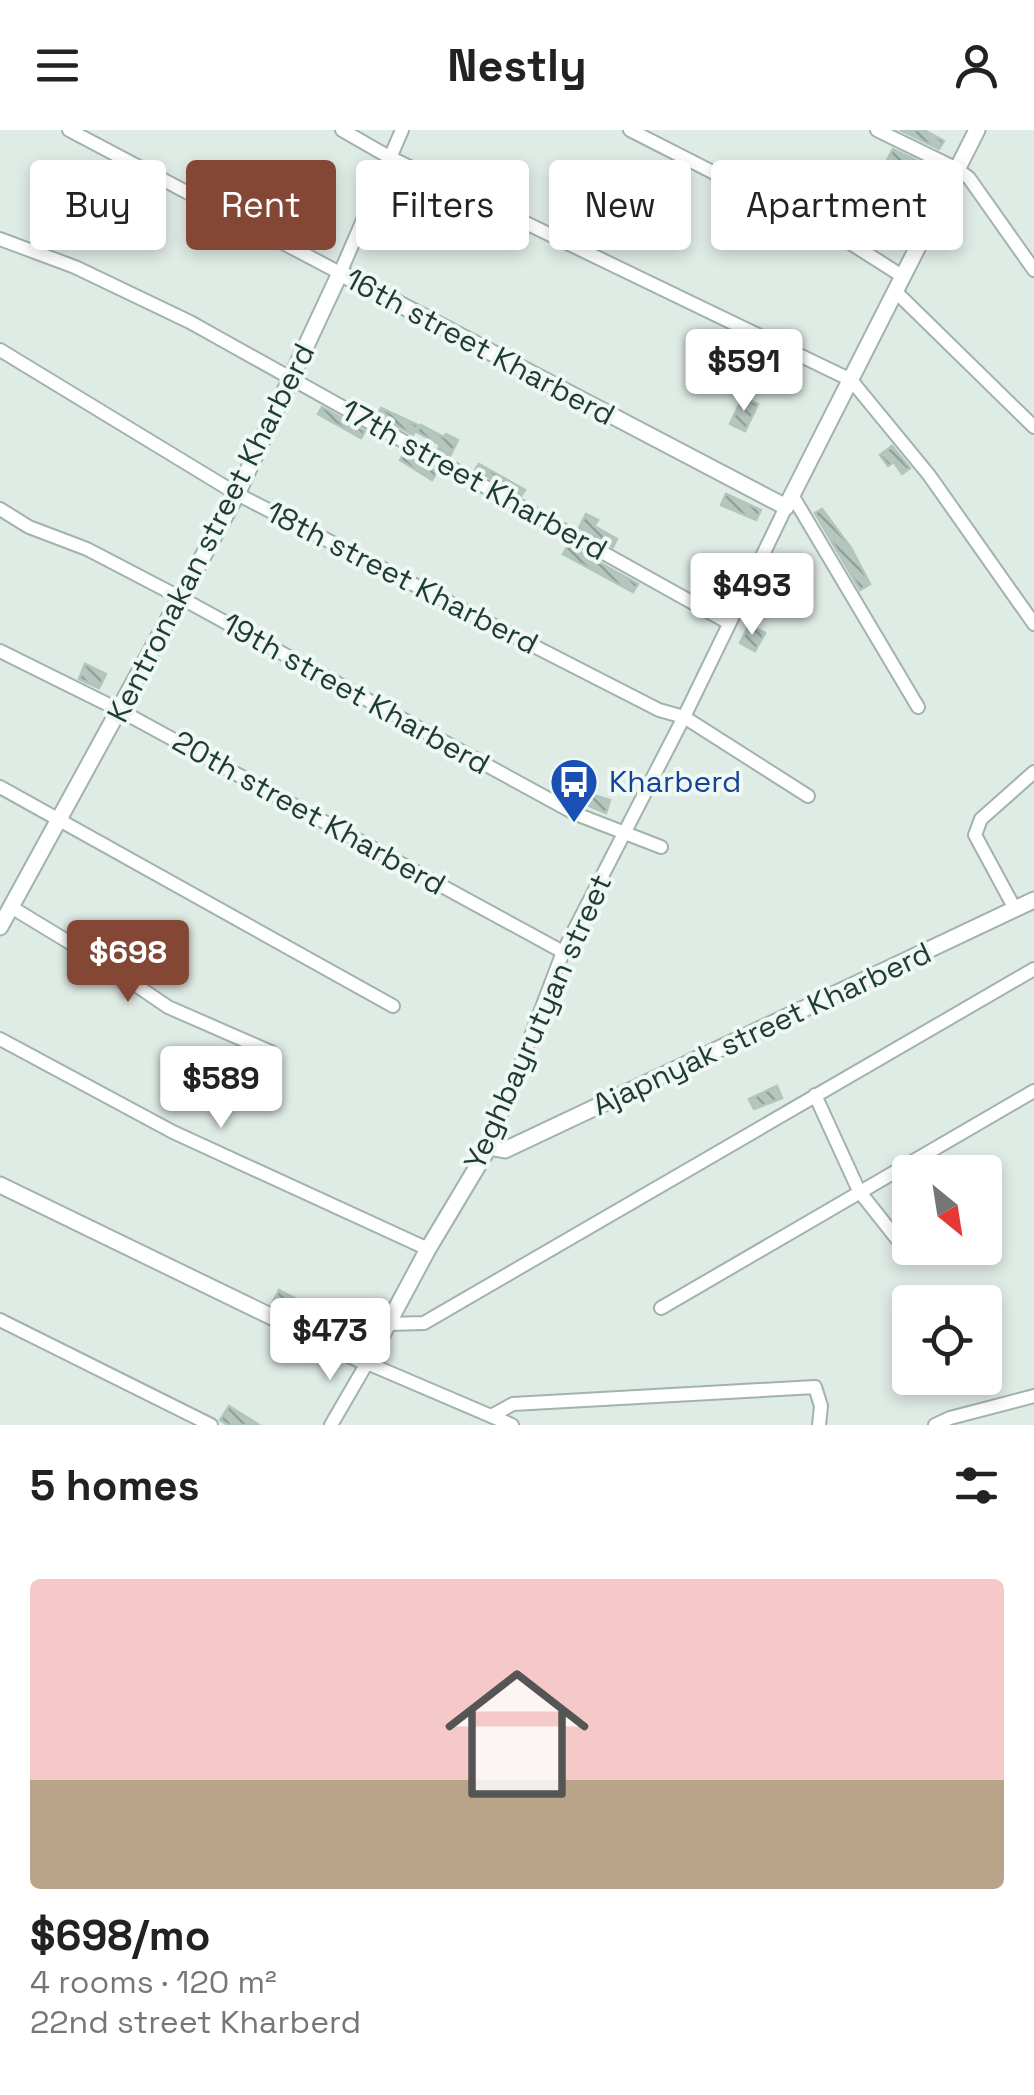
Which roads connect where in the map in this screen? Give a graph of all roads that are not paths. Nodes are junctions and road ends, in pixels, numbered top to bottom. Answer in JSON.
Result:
{"nodes":[{"id":1,"x":69,"y":130,"type":"edge"},
{"id":2,"x":342,"y":130,"type":"edge"},
{"id":3,"x":402,"y":130,"type":"edge"},
{"id":4,"x":630,"y":130,"type":"edge"},
{"id":5,"x":876,"y":130,"type":"edge"},
{"id":6,"x":976,"y":130,"type":"edge"},
{"id":7,"x":389,"y":157,"type":"junction"},
{"id":8,"x":938,"y":160,"type":"edge"},
{"id":9,"x":961,"y":160,"type":"edge"},
{"id":10,"x":963,"y":174,"type":"edge"},
{"id":11,"x":0,"y":238,"type":"edge"},
{"id":12,"x":916,"y":250,"type":"edge"},
{"id":13,"x":1034,"y":270,"type":"edge"},
{"id":14,"x":340,"y":273,"type":"junction"},
{"id":15,"x":899,"y":283,"type":"junction"},
{"id":16,"x":0,"y":350,"type":"edge"},
{"id":17,"x":292,"y":378,"type":"junction"},
{"id":18,"x":851,"y":380,"type":"junction"},
{"id":19,"x":1034,"y":427,"type":"edge"},
{"id":20,"x":237,"y":494,"type":"junction"},
{"id":21,"x":789,"y":501,"type":"junction"},
{"id":22,"x":0,"y":509,"type":"edge"},
{"id":23,"x":181,"y":598,"type":"junction"},
{"id":24,"x":729,"y":624,"type":"junction"},
{"id":25,"x":1034,"y":624,"type":"edge"},
{"id":26,"x":0,"y":651,"type":"edge"},
{"id":27,"x":918,"y":707,"type":"dead end"},
{"id":28,"x":121,"y":711,"type":"junction"},
{"id":29,"x":684,"y":717,"type":"junction"},
{"id":30,"x":1034,"y":772,"type":"edge"},
{"id":31,"x":0,"y":787,"type":"edge"},
{"id":32,"x":808,"y":796,"type":"dead end"},
{"id":33,"x":61,"y":820,"type":"junction"},
{"id":34,"x":623,"y":834,"type":"junction"},
{"id":35,"x":661,"y":847,"type":"dead end"},
{"id":36,"x":1034,"y":900,"type":"edge"},
{"id":37,"x":11,"y":907,"type":"junction"},
{"id":38,"x":1015,"y":909,"type":"junction"},
{"id":39,"x":0,"y":926,"type":"edge"},
{"id":40,"x":563,"y":952,"type":"junction"},
{"id":41,"x":1034,"y":969,"type":"edge"},
{"id":42,"x":393,"y":1006,"type":"dead end"},
{"id":43,"x":0,"y":1039,"type":"edge"},
{"id":44,"x":271,"y":1052,"type":"dead end"},
{"id":45,"x":1034,"y":1091,"type":"edge"},
{"id":46,"x":816,"y":1095,"type":"junction"},
{"id":47,"x":489,"y":1148,"type":"junction"},
{"id":48,"x":0,"y":1185,"type":"edge"},
{"id":49,"x":860,"y":1191,"type":"junction"},
{"id":50,"x":892,"y":1233,"type":"edge"},
{"id":51,"x":428,"y":1250,"type":"junction"},
{"id":52,"x":661,"y":1308,"type":"dead end"},
{"id":53,"x":0,"y":1320,"type":"edge"},
{"id":54,"x":389,"y":1324,"type":"junction"},
{"id":55,"x":367,"y":1363,"type":"junction"},
{"id":56,"x":1034,"y":1396,"type":"edge"},
{"id":57,"x":491,"y":1416,"type":"junction"},
{"id":58,"x":211,"y":1425,"type":"edge"},
{"id":59,"x":330,"y":1425,"type":"edge"},
{"id":60,"x":512,"y":1425,"type":"edge"},
{"id":61,"x":820,"y":1425,"type":"edge"},
{"id":62,"x":935,"y":1425,"type":"edge"}],
"edges":[{"from":1,"to":14,"type":"street","name":"16th street Kharberd"},
{"from":2,"to":7,"type":"street"},
{"from":3,"to":7,"type":"street","name":"Kentronakan street Kharberd"},
{"from":4,"to":15,"type":"street"},
{"from":5,"to":8,"type":"street"},
{"from":6,"to":9,"type":"street","name":"Yeghbayrutyan street"},
{"from":7,"to":14,"type":"street","name":"Kentronakan street Kharberd"},
{"from":7,"to":18,"type":"street"},
{"from":10,"to":13,"type":"street"},
{"from":11,"to":17,"type":"street","name":"17th street Kharberd"},
{"from":12,"to":15,"type":"street","name":"Yeghbayrutyan street"},
{"from":14,"to":17,"type":"street","name":"Kentronakan street Kharberd"},
{"from":14,"to":21,"type":"street","name":"16th street Kharberd"},
{"from":15,"to":18,"type":"street","name":"Yeghbayrutyan street"},
{"from":15,"to":19,"type":"street"},
{"from":16,"to":20,"type":"street","name":"18th street Kharberd"},
{"from":17,"to":20,"type":"street","name":"Kentronakan street Kharberd"},
{"from":17,"to":24,"type":"street","name":"17th street Kharberd"},
{"from":18,"to":21,"type":"street","name":"Yeghbayrutyan street"},
{"from":18,"to":25,"type":"street"},
{"from":20,"to":23,"type":"street","name":"Kentronakan street Kharberd"},
{"from":20,"to":29,"type":"street","name":"18th street Kharberd"},
{"from":21,"to":24,"type":"street","name":"Yeghbayrutyan street"},
{"from":21,"to":27,"type":"street"},
{"from":22,"to":23,"type":"street","name":"19th street Kharberd"},
{"from":23,"to":28,"type":"street","name":"Kentronakan street Kharberd"},
{"from":23,"to":34,"type":"street","name":"19th street Kharberd"},
{"from":24,"to":29,"type":"street","name":"Yeghbayrutyan street"},
{"from":26,"to":28,"type":"street","name":"20th street Kharberd"},
{"from":28,"to":33,"type":"street","name":"Kentronakan street Kharberd"},
{"from":28,"to":40,"type":"street","name":"20th street Kharberd"},
{"from":29,"to":32,"type":"street","name":"18th street Kharberd"},
{"from":29,"to":34,"type":"street","name":"Yeghbayrutyan street"},
{"from":30,"to":38,"type":"street"},
{"from":31,"to":33,"type":"street"},
{"from":33,"to":37,"type":"street","name":"Kentronakan street Kharberd"},
{"from":33,"to":42,"type":"street"},
{"from":34,"to":35,"type":"street","name":"19th street Kharberd"},
{"from":34,"to":40,"type":"street","name":"Yeghbayrutyan street"},
{"from":36,"to":38,"type":"street","name":"Ajapnyak street Kharberd"},
{"from":37,"to":39,"type":"street","name":"Kentronakan street Kharberd"},
{"from":37,"to":44,"type":"street"},
{"from":38,"to":47,"type":"street","name":"Ajapnyak street Kharberd"},
{"from":40,"to":47,"type":"street","name":"Yeghbayrutyan street"},
{"from":41,"to":46,"type":"street"},
{"from":43,"to":51,"type":"street"},
{"from":45,"to":49,"type":"street"},
{"from":46,"to":49,"type":"street"},
{"from":46,"to":54,"type":"street"},
{"from":47,"to":51,"type":"street","name":"Yeghbayrutyan street"},
{"from":48,"to":55,"type":"street"},
{"from":49,"to":50,"type":"street"},
{"from":49,"to":52,"type":"street"},
{"from":51,"to":54,"type":"street","name":"Yeghbayrutyan street"},
{"from":53,"to":58,"type":"street"},
{"from":54,"to":55,"type":"street","name":"Yeghbayrutyan street"},
{"from":55,"to":57,"type":"street"},
{"from":55,"to":59,"type":"street","name":"Yeghbayrutyan street"},
{"from":56,"to":62,"type":"street"},
{"from":57,"to":60,"type":"street"},
{"from":57,"to":61,"type":"street"}]}
